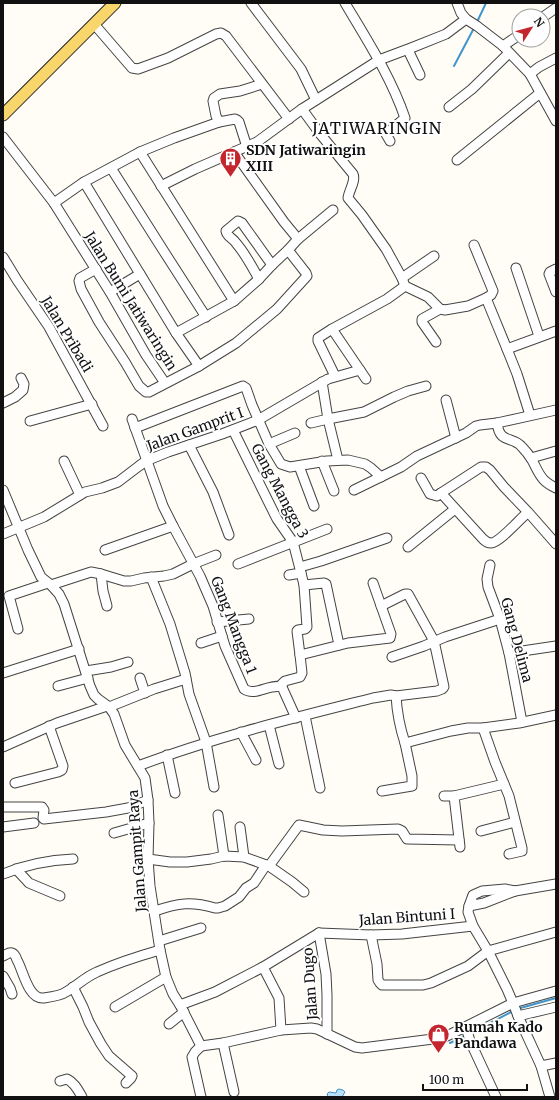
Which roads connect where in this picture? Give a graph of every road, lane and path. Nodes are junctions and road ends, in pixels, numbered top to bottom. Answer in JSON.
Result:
{"nodes":[{"id":1,"x":115,"y":3,"type":"edge"},
{"id":2,"x":251,"y":3,"type":"edge"},
{"id":3,"x":345,"y":3,"type":"edge"},
{"id":4,"x":457,"y":3,"type":"edge"},
{"id":5,"x":472,"y":23,"type":"junction"},
{"id":6,"x":94,"y":24,"type":"junction"},
{"id":7,"x":511,"y":44,"type":"edge"},
{"id":8,"x":408,"y":50,"type":"junction"},
{"id":9,"x":506,"y":50,"type":"junction"},
{"id":10,"x":556,"y":58,"type":"edge"},
{"id":11,"x":379,"y":60,"type":"junction"},
{"id":12,"x":530,"y":74,"type":"junction"},
{"id":13,"x":420,"y":75,"type":"dead end"},
{"id":14,"x":262,"y":84,"type":"junction"},
{"id":15,"x":540,"y":93,"type":"junction"},
{"id":16,"x":316,"y":100,"type":"junction"},
{"id":17,"x":449,"y":107,"type":"dead end"},
{"id":18,"x":302,"y":109,"type":"junction"},
{"id":19,"x":3,"y":115,"type":"edge"},
{"id":20,"x":289,"y":119,"type":"junction"},
{"id":21,"x":556,"y":121,"type":"edge"},
{"id":22,"x":219,"y":122,"type":"junction"},
{"id":23,"x":3,"y":137,"type":"edge"},
{"id":24,"x":390,"y":141,"type":"dead end"},
{"id":25,"x":247,"y":147,"type":"junction"},
{"id":26,"x":140,"y":152,"type":"junction"},
{"id":27,"x":234,"y":152,"type":"junction"},
{"id":28,"x":457,"y":160,"type":"dead end"},
{"id":29,"x":111,"y":168,"type":"junction"},
{"id":30,"x":84,"y":182,"type":"junction"},
{"id":31,"x":162,"y":186,"type":"junction"},
{"id":32,"x":54,"y":203,"type":"junction"},
{"id":33,"x":333,"y":210,"type":"dead end"},
{"id":34,"x":298,"y":239,"type":"junction"},
{"id":35,"x":474,"y":245,"type":"dead end"},
{"id":36,"x":288,"y":250,"type":"junction"},
{"id":37,"x":434,"y":256,"type":"dead end"},
{"id":38,"x":3,"y":257,"type":"edge"},
{"id":39,"x":272,"y":265,"type":"junction"},
{"id":40,"x":516,"y":268,"type":"dead end"},
{"id":41,"x":96,"y":269,"type":"junction"},
{"id":42,"x":556,"y":269,"type":"edge"},
{"id":43,"x":140,"y":274,"type":"junction"},
{"id":44,"x":259,"y":279,"type":"junction"},
{"id":45,"x":404,"y":282,"type":"junction"},
{"id":46,"x":110,"y":292,"type":"junction"},
{"id":47,"x":556,"y":292,"type":"edge"},
{"id":48,"x":486,"y":298,"type":"junction"},
{"id":49,"x":234,"y":301,"type":"junction"},
{"id":50,"x":440,"y":309,"type":"junction"},
{"id":51,"x":206,"y":317,"type":"junction"},
{"id":52,"x":332,"y":329,"type":"junction"},
{"id":53,"x":556,"y":331,"type":"edge"},
{"id":54,"x":176,"y":333,"type":"junction"},
{"id":55,"x":539,"y":336,"type":"junction"},
{"id":56,"x":436,"y":342,"type":"dead end"},
{"id":57,"x":507,"y":348,"type":"junction"},
{"id":58,"x":199,"y":366,"type":"junction"},
{"id":59,"x":360,"y":370,"type":"junction"},
{"id":60,"x":335,"y":376,"type":"junction"},
{"id":61,"x":20,"y":378,"type":"dead end"},
{"id":62,"x":366,"y":379,"type":"dead end"},
{"id":63,"x":322,"y":382,"type":"junction"},
{"id":64,"x":165,"y":383,"type":"junction"},
{"id":65,"x":426,"y":386,"type":"dead end"},
{"id":66,"x":446,"y":400,"type":"dead end"},
{"id":67,"x":3,"y":403,"type":"edge"},
{"id":68,"x":92,"y":404,"type":"junction"},
{"id":69,"x":556,"y":410,"type":"edge"},
{"id":70,"x":530,"y":416,"type":"junction"},
{"id":71,"x":328,"y":419,"type":"junction"},
{"id":72,"x":258,"y":420,"type":"junction"},
{"id":73,"x":30,"y":421,"type":"dead end"},
{"id":74,"x":311,"y":423,"type":"dead end"},
{"id":75,"x":497,"y":424,"type":"junction"},
{"id":76,"x":103,"y":426,"type":"dead end"},
{"id":77,"x":234,"y":430,"type":"junction"},
{"id":78,"x":295,"y":433,"type":"dead end"},
{"id":79,"x":456,"y":438,"type":"junction"},
{"id":80,"x":269,"y":444,"type":"junction"},
{"id":81,"x":189,"y":445,"type":"junction"},
{"id":82,"x":556,"y":451,"type":"edge"},
{"id":83,"x":531,"y":458,"type":"junction"},
{"id":84,"x":338,"y":460,"type":"junction"},
{"id":85,"x":64,"y":461,"type":"dead end"},
{"id":86,"x":146,"y":461,"type":"junction"},
{"id":87,"x":322,"y":461,"type":"junction"},
{"id":88,"x":300,"y":466,"type":"junction"},
{"id":89,"x":381,"y":477,"type":"junction"},
{"id":90,"x":421,"y":478,"type":"dead end"},
{"id":91,"x":556,"y":488,"type":"edge"},
{"id":92,"x":3,"y":490,"type":"edge"},
{"id":93,"x":354,"y":490,"type":"dead end"},
{"id":94,"x":334,"y":491,"type":"dead end"},
{"id":95,"x":441,"y":493,"type":"junction"},
{"id":96,"x":80,"y":495,"type":"junction"},
{"id":97,"x":314,"y":506,"type":"dead end"},
{"id":98,"x":455,"y":509,"type":"junction"},
{"id":99,"x":528,"y":512,"type":"junction"},
{"id":100,"x":172,"y":526,"type":"junction"},
{"id":101,"x":19,"y":527,"type":"junction"},
{"id":102,"x":327,"y":529,"type":"dead end"},
{"id":103,"x":3,"y":534,"type":"edge"},
{"id":104,"x":229,"y":535,"type":"dead end"},
{"id":105,"x":387,"y":538,"type":"dead end"},
{"id":106,"x":293,"y":542,"type":"junction"},
{"id":107,"x":556,"y":544,"type":"edge"},
{"id":108,"x":408,"y":546,"type":"dead end"},
{"id":109,"x":105,"y":550,"type":"dead end"},
{"id":110,"x":216,"y":555,"type":"dead end"},
{"id":111,"x":193,"y":564,"type":"junction"},
{"id":112,"x":238,"y":564,"type":"dead end"},
{"id":113,"x":490,"y":565,"type":"dead end"},
{"id":114,"x":301,"y":570,"type":"junction"},
{"id":115,"x":101,"y":574,"type":"junction"},
{"id":116,"x":289,"y":575,"type":"dead end"},
{"id":117,"x":151,"y":577,"type":"junction"},
{"id":118,"x":373,"y":583,"type":"dead end"},
{"id":119,"x":50,"y":584,"type":"junction"},
{"id":120,"x":304,"y":585,"type":"junction"},
{"id":121,"x":106,"y":606,"type":"dead end"},
{"id":122,"x":381,"y":606,"type":"junction"},
{"id":123,"x":249,"y":619,"type":"dead end"},
{"id":124,"x":500,"y":619,"type":"junction"},
{"id":125,"x":217,"y":622,"type":"junction"},
{"id":126,"x":18,"y":628,"type":"dead end"},
{"id":127,"x":222,"y":636,"type":"junction"},
{"id":128,"x":434,"y":641,"type":"junction"},
{"id":129,"x":201,"y":643,"type":"dead end"},
{"id":130,"x":340,"y":644,"type":"junction"},
{"id":131,"x":556,"y":646,"type":"edge"},
{"id":132,"x":79,"y":649,"type":"junction"},
{"id":133,"x":509,"y":653,"type":"junction"},
{"id":134,"x":300,"y":655,"type":"junction"},
{"id":135,"x":392,"y":657,"type":"dead end"},
{"id":136,"x":128,"y":662,"type":"dead end"},
{"id":137,"x":3,"y":673,"type":"edge"},
{"id":138,"x":87,"y":675,"type":"junction"},
{"id":139,"x":140,"y":678,"type":"dead end"},
{"id":140,"x":186,"y":679,"type":"junction"},
{"id":141,"x":58,"y":686,"type":"dead end"},
{"id":142,"x":280,"y":686,"type":"junction"},
{"id":143,"x":145,"y":693,"type":"junction"},
{"id":144,"x":396,"y":696,"type":"junction"},
{"id":145,"x":108,"y":706,"type":"junction"},
{"id":146,"x":556,"y":714,"type":"edge"},
{"id":147,"x":301,"y":717,"type":"junction"},
{"id":148,"x":522,"y":722,"type":"junction"},
{"id":149,"x":269,"y":725,"type":"junction"},
{"id":150,"x":49,"y":726,"type":"junction"},
{"id":151,"x":483,"y":728,"type":"junction"},
{"id":152,"x":241,"y":732,"type":"junction"},
{"id":153,"x":206,"y":742,"type":"junction"},
{"id":154,"x":406,"y":743,"type":"junction"},
{"id":155,"x":3,"y":746,"type":"edge"},
{"id":156,"x":167,"y":755,"type":"junction"},
{"id":157,"x":256,"y":760,"type":"dead end"},
{"id":158,"x":279,"y":764,"type":"dead end"},
{"id":159,"x":138,"y":766,"type":"junction"},
{"id":160,"x":15,"y":783,"type":"dead end"},
{"id":161,"x":504,"y":784,"type":"junction"},
{"id":162,"x":214,"y":787,"type":"dead end"},
{"id":163,"x":320,"y":788,"type":"dead end"},
{"id":164,"x":382,"y":791,"type":"dead end"},
{"id":165,"x":175,"y":794,"type":"dead end"},
{"id":166,"x":444,"y":796,"type":"dead end"},
{"id":167,"x":454,"y":796,"type":"junction"},
{"id":168,"x":148,"y":800,"type":"junction"},
{"id":169,"x":3,"y":807,"type":"edge"},
{"id":170,"x":218,"y":815,"type":"dead end"},
{"id":171,"x":515,"y":822,"type":"junction"},
{"id":172,"x":149,"y":823,"type":"junction"},
{"id":173,"x":34,"y":824,"type":"dead end"},
{"id":174,"x":3,"y":827,"type":"edge"},
{"id":175,"x":240,"y":827,"type":"dead end"},
{"id":176,"x":481,"y":831,"type":"dead end"},
{"id":177,"x":114,"y":833,"type":"dead end"},
{"id":178,"x":509,"y":854,"type":"dead end"},
{"id":179,"x":224,"y":856,"type":"junction"},
{"id":180,"x":244,"y":857,"type":"junction"},
{"id":181,"x":73,"y":859,"type":"dead end"},
{"id":182,"x":148,"y":859,"type":"junction"},
{"id":183,"x":268,"y":866,"type":"junction"},
{"id":184,"x":16,"y":869,"type":"junction"},
{"id":185,"x":3,"y":874,"type":"edge"},
{"id":186,"x":556,"y":884,"type":"edge"},
{"id":187,"x":304,"y":892,"type":"dead end"},
{"id":188,"x":60,"y":896,"type":"dead end"},
{"id":189,"x":155,"y":911,"type":"junction"},
{"id":190,"x":472,"y":926,"type":"junction"},
{"id":191,"x":201,"y":928,"type":"dead end"},
{"id":192,"x":556,"y":932,"type":"edge"},
{"id":193,"x":319,"y":933,"type":"junction"},
{"id":194,"x":371,"y":936,"type":"junction"},
{"id":195,"x":159,"y":946,"type":"junction"},
{"id":196,"x":488,"y":951,"type":"junction"},
{"id":197,"x":3,"y":956,"type":"edge"},
{"id":198,"x":263,"y":967,"type":"junction"},
{"id":199,"x":3,"y":976,"type":"edge"},
{"id":200,"x":166,"y":977,"type":"junction"},
{"id":201,"x":73,"y":987,"type":"junction"},
{"id":202,"x":556,"y":991,"type":"edge"},
{"id":203,"x":12,"y":994,"type":"dead end"},
{"id":204,"x":115,"y":1007,"type":"dead end"},
{"id":205,"x":556,"y":1007,"type":"edge"},
{"id":206,"x":182,"y":1009,"type":"junction"},
{"id":207,"x":516,"y":1010,"type":"junction"},
{"id":208,"x":169,"y":1024,"type":"dead end"},
{"id":209,"x":281,"y":1030,"type":"junction"},
{"id":210,"x":468,"y":1032,"type":"junction"},
{"id":211,"x":326,"y":1034,"type":"junction"},
{"id":212,"x":223,"y":1043,"type":"junction"},
{"id":213,"x":201,"y":1046,"type":"junction"},
{"id":214,"x":556,"y":1062,"type":"edge"},
{"id":215,"x":542,"y":1066,"type":"junction"},
{"id":216,"x":60,"y":1082,"type":"dead end"},
{"id":217,"x":126,"y":1083,"type":"dead end"},
{"id":218,"x":234,"y":1092,"type":"dead end"},
{"id":219,"x":82,"y":1097,"type":"edge"},
{"id":220,"x":201,"y":1097,"type":"edge"},
{"id":221,"x":496,"y":1097,"type":"edge"},
{"id":222,"x":550,"y":1097,"type":"edge"}],
"edges":[{"from":1,"to":6,"type":"main road"},
{"from":2,"to":16,"type":"street"},
{"from":3,"to":11,"type":"street"},
{"from":4,"to":5,"type":"street"},
{"from":5,"to":8,"type":"street"},
{"from":5,"to":9,"type":"street"},
{"from":6,"to":14,"type":"street"},
{"from":6,"to":19,"type":"main road"},
{"from":7,"to":9,"type":"street"},
{"from":8,"to":11,"type":"street"},
{"from":8,"to":13,"type":"street"},
{"from":9,"to":12,"type":"street"},
{"from":9,"to":17,"type":"street"},
{"from":10,"to":12,"type":"street"},
{"from":11,"to":16,"type":"street"},
{"from":11,"to":24,"type":"street"},
{"from":12,"to":15,"type":"street"},
{"from":14,"to":20,"type":"street"},
{"from":14,"to":22,"type":"street"},
{"from":15,"to":21,"type":"street"},
{"from":15,"to":28,"type":"street"},
{"from":16,"to":18,"type":"street"},
{"from":18,"to":20,"type":"street"},
{"from":18,"to":45,"type":"street"},
{"from":20,"to":25,"type":"street"},
{"from":22,"to":25,"type":"street"},
{"from":22,"to":26,"type":"street"},
{"from":23,"to":32,"type":"street","name":"Jalan Bumi Jatiwaringin"},
{"from":25,"to":27,"type":"street"},
{"from":26,"to":29,"type":"street"},
{"from":26,"to":31,"type":"street"},
{"from":27,"to":31,"type":"street"},
{"from":27,"to":34,"type":"street"},
{"from":29,"to":30,"type":"street"},
{"from":29,"to":51,"type":"street"},
{"from":30,"to":32,"type":"street"},
{"from":30,"to":43,"type":"street","name":"Jalan Bumi Jatiwaringin"},
{"from":31,"to":49,"type":"street"},
{"from":32,"to":41,"type":"street","name":"Jalan Bumi Jatiwaringin"},
{"from":33,"to":34,"type":"street"},
{"from":34,"to":36,"type":"street"},
{"from":35,"to":48,"type":"street"},
{"from":36,"to":39,"type":"street","name":"Jalan Bumi Jatiwaringin"},
{"from":36,"to":58,"type":"street","name":"Jalan Bumi Jatiwaringin"},
{"from":37,"to":45,"type":"street"},
{"from":38,"to":68,"type":"street","name":"Jalan Pribadi"},
{"from":39,"to":44,"type":"street","name":"Jalan Bumi Jatiwaringin"},
{"from":39,"to":44,"type":"street"},
{"from":40,"to":55,"type":"street"},
{"from":41,"to":46,"type":"street","name":"Jalan Bumi Jatiwaringin"},
{"from":41,"to":64,"type":"street"},
{"from":42,"to":47,"type":"street"},
{"from":43,"to":46,"type":"street"},
{"from":43,"to":54,"type":"street","name":"Jalan Bumi Jatiwaringin"},
{"from":44,"to":49,"type":"street","name":"Jalan Bumi Jatiwaringin"},
{"from":45,"to":50,"type":"street"},
{"from":45,"to":52,"type":"street"},
{"from":46,"to":64,"type":"street","name":"Jalan Bumi Jatiwaringin"},
{"from":48,"to":50,"type":"street"},
{"from":48,"to":57,"type":"street"},
{"from":49,"to":51,"type":"street","name":"Jalan Bumi Jatiwaringin"},
{"from":50,"to":56,"type":"street"},
{"from":51,"to":54,"type":"street","name":"Jalan Bumi Jatiwaringin"},
{"from":52,"to":59,"type":"street"},
{"from":52,"to":60,"type":"street"},
{"from":53,"to":55,"type":"street"},
{"from":54,"to":58,"type":"street","name":"Jalan Bumi Jatiwaringin"},
{"from":55,"to":57,"type":"street"},
{"from":57,"to":70,"type":"street"},
{"from":58,"to":64,"type":"street","name":"Jalan Bumi Jatiwaringin"},
{"from":59,"to":60,"type":"street","name":"Jalan Gamprit I"},
{"from":59,"to":62,"type":"street"},
{"from":60,"to":63,"type":"street","name":"Jalan Gamprit I"},
{"from":61,"to":67,"type":"street"},
{"from":63,"to":71,"type":"street"},
{"from":63,"to":72,"type":"street","name":"Jalan Gamprit I"},
{"from":65,"to":71,"type":"street"},
{"from":66,"to":79,"type":"street"},
{"from":68,"to":73,"type":"street"},
{"from":68,"to":76,"type":"street","name":"Jalan Pribadi"},
{"from":69,"to":70,"type":"street"},
{"from":70,"to":75,"type":"street"},
{"from":71,"to":74,"type":"street"},
{"from":71,"to":84,"type":"street"},
{"from":72,"to":77,"type":"street","name":"Jalan Gamprit I"},
{"from":72,"to":80,"type":"street"},
{"from":72,"to":86,"type":"street","name":"Gang Mangga 1"},
{"from":75,"to":79,"type":"street"},
{"from":75,"to":83,"type":"street"},
{"from":77,"to":81,"type":"street","name":"Jalan Gamprit I"},
{"from":77,"to":106,"type":"street","name":"Gang Mangga 3"},
{"from":78,"to":80,"type":"street"},
{"from":79,"to":89,"type":"street"},
{"from":80,"to":88,"type":"street"},
{"from":81,"to":86,"type":"street","name":"Jalan Gamprit I"},
{"from":81,"to":104,"type":"street"},
{"from":82,"to":83,"type":"street"},
{"from":83,"to":91,"type":"street"},
{"from":84,"to":87,"type":"street"},
{"from":84,"to":89,"type":"street"},
{"from":85,"to":96,"type":"street"},
{"from":86,"to":96,"type":"street","name":"Jalan Gamprit I"},
{"from":86,"to":100,"type":"street","name":"Gang Mangga 1"},
{"from":87,"to":88,"type":"street"},
{"from":87,"to":94,"type":"street"},
{"from":88,"to":97,"type":"street"},
{"from":89,"to":93,"type":"street"},
{"from":90,"to":95,"type":"street"},
{"from":92,"to":101,"type":"street","name":"Jalan Gampit Raya"},
{"from":95,"to":98,"type":"street"},
{"from":95,"to":99,"type":"street"},
{"from":96,"to":101,"type":"street","name":"Jalan Gamprit I"},
{"from":98,"to":99,"type":"street"},
{"from":98,"to":108,"type":"street"},
{"from":99,"to":107,"type":"street"},
{"from":100,"to":109,"type":"street"},
{"from":100,"to":111,"type":"street","name":"Gang Mangga 1"},
{"from":101,"to":103,"type":"street","name":"Jalan Gamprit I"},
{"from":101,"to":119,"type":"street","name":"Jalan Gampit Raya"},
{"from":102,"to":106,"type":"street"},
{"from":105,"to":114,"type":"street"},
{"from":106,"to":112,"type":"street"},
{"from":106,"to":114,"type":"street","name":"Gang Mangga 3"},
{"from":110,"to":111,"type":"street"},
{"from":111,"to":117,"type":"street"},
{"from":111,"to":125,"type":"street","name":"Gang Mangga 1"},
{"from":113,"to":124,"type":"street","name":"Gang Delima"},
{"from":114,"to":116,"type":"street"},
{"from":114,"to":120,"type":"street","name":"Gang Mangga 3"},
{"from":115,"to":117,"type":"street"},
{"from":115,"to":119,"type":"street"},
{"from":115,"to":121,"type":"street"},
{"from":117,"to":140,"type":"street"},
{"from":118,"to":122,"type":"street"},
{"from":119,"to":126,"type":"street"},
{"from":119,"to":132,"type":"street","name":"Jalan Gampit Raya"},
{"from":120,"to":130,"type":"street"},
{"from":120,"to":134,"type":"street","name":"Gang Mangga 3"},
{"from":122,"to":128,"type":"street"},
{"from":122,"to":130,"type":"street"},
{"from":123,"to":125,"type":"street"},
{"from":124,"to":128,"type":"street"},
{"from":124,"to":133,"type":"street","name":"Gang Delima"},
{"from":125,"to":127,"type":"street","name":"Gang Mangga 1"},
{"from":127,"to":129,"type":"street"},
{"from":127,"to":142,"type":"street","name":"Gang Mangga 1"},
{"from":128,"to":135,"type":"street"},
{"from":128,"to":144,"type":"street"},
{"from":130,"to":134,"type":"street"},
{"from":131,"to":133,"type":"street"},
{"from":132,"to":137,"type":"street"},
{"from":132,"to":138,"type":"street","name":"Jalan Gampit Raya"},
{"from":133,"to":148,"type":"street","name":"Gang Delima"},
{"from":134,"to":142,"type":"street"},
{"from":136,"to":138,"type":"street"},
{"from":138,"to":141,"type":"street"},
{"from":138,"to":145,"type":"street","name":"Jalan Gampit Raya"},
{"from":139,"to":143,"type":"street"},
{"from":140,"to":143,"type":"street"},
{"from":140,"to":153,"type":"street"},
{"from":142,"to":147,"type":"street"},
{"from":143,"to":145,"type":"street"},
{"from":144,"to":147,"type":"street"},
{"from":144,"to":154,"type":"street"},
{"from":145,"to":150,"type":"street"},
{"from":145,"to":159,"type":"street","name":"Jalan Gampit Raya"},
{"from":146,"to":148,"type":"street"},
{"from":147,"to":149,"type":"street"},
{"from":147,"to":163,"type":"street"},
{"from":148,"to":151,"type":"street"},
{"from":149,"to":152,"type":"street"},
{"from":149,"to":158,"type":"street"},
{"from":150,"to":155,"type":"street"},
{"from":150,"to":160,"type":"street"},
{"from":151,"to":154,"type":"street"},
{"from":151,"to":161,"type":"street"},
{"from":152,"to":153,"type":"street"},
{"from":152,"to":157,"type":"street"},
{"from":153,"to":156,"type":"street"},
{"from":153,"to":162,"type":"street"},
{"from":154,"to":164,"type":"street"},
{"from":156,"to":159,"type":"street"},
{"from":156,"to":165,"type":"street"},
{"from":159,"to":168,"type":"street","name":"Jalan Gampit Raya"},
{"from":161,"to":167,"type":"street"},
{"from":161,"to":171,"type":"street"},
{"from":166,"to":167,"type":"street"},
{"from":167,"to":183,"type":"street"},
{"from":168,"to":169,"type":"street"},
{"from":168,"to":172,"type":"street","name":"Jalan Gampit Raya"},
{"from":170,"to":179,"type":"street"},
{"from":171,"to":176,"type":"street"},
{"from":171,"to":178,"type":"street"},
{"from":172,"to":177,"type":"street"},
{"from":172,"to":182,"type":"street","name":"Jalan Gampit Raya"},
{"from":173,"to":174,"type":"street"},
{"from":175,"to":180,"type":"street"},
{"from":179,"to":180,"type":"street"},
{"from":179,"to":182,"type":"street"},
{"from":180,"to":183,"type":"street"},
{"from":181,"to":184,"type":"street"},
{"from":182,"to":189,"type":"street","name":"Jalan Gampit Raya"},
{"from":183,"to":187,"type":"street"},
{"from":183,"to":189,"type":"street"},
{"from":184,"to":185,"type":"street"},
{"from":184,"to":188,"type":"street"},
{"from":186,"to":190,"type":"street"},
{"from":189,"to":195,"type":"street","name":"Jalan Gampit Raya"},
{"from":190,"to":194,"type":"street","name":"Jalan Bintuni I"},
{"from":190,"to":196,"type":"street"},
{"from":191,"to":195,"type":"street"},
{"from":192,"to":196,"type":"street"},
{"from":193,"to":194,"type":"street","name":"Jalan Bintuni I"},
{"from":193,"to":198,"type":"street"},
{"from":193,"to":211,"type":"street","name":"Jalan Dugo"},
{"from":194,"to":196,"type":"street"},
{"from":195,"to":200,"type":"street","name":"Jalan Gampit Raya"},
{"from":195,"to":201,"type":"street"},
{"from":196,"to":207,"type":"street"},
{"from":197,"to":201,"type":"street"},
{"from":198,"to":206,"type":"street"},
{"from":198,"to":209,"type":"street"},
{"from":199,"to":203,"type":"street"},
{"from":200,"to":204,"type":"street"},
{"from":200,"to":206,"type":"street","name":"Jalan Gampit Raya"},
{"from":201,"to":217,"type":"street"},
{"from":202,"to":207,"type":"street"},
{"from":205,"to":207,"type":"street"},
{"from":206,"to":208,"type":"street"},
{"from":206,"to":213,"type":"street","name":"Jalan Gampit Raya"},
{"from":207,"to":210,"type":"street"},
{"from":207,"to":215,"type":"street"},
{"from":209,"to":211,"type":"street"},
{"from":209,"to":212,"type":"street"},
{"from":210,"to":211,"type":"street"},
{"from":210,"to":221,"type":"street"},
{"from":212,"to":213,"type":"street"},
{"from":212,"to":218,"type":"street"},
{"from":213,"to":220,"type":"street"},
{"from":214,"to":215,"type":"street"},
{"from":215,"to":222,"type":"street"},
{"from":216,"to":219,"type":"street"}]}
